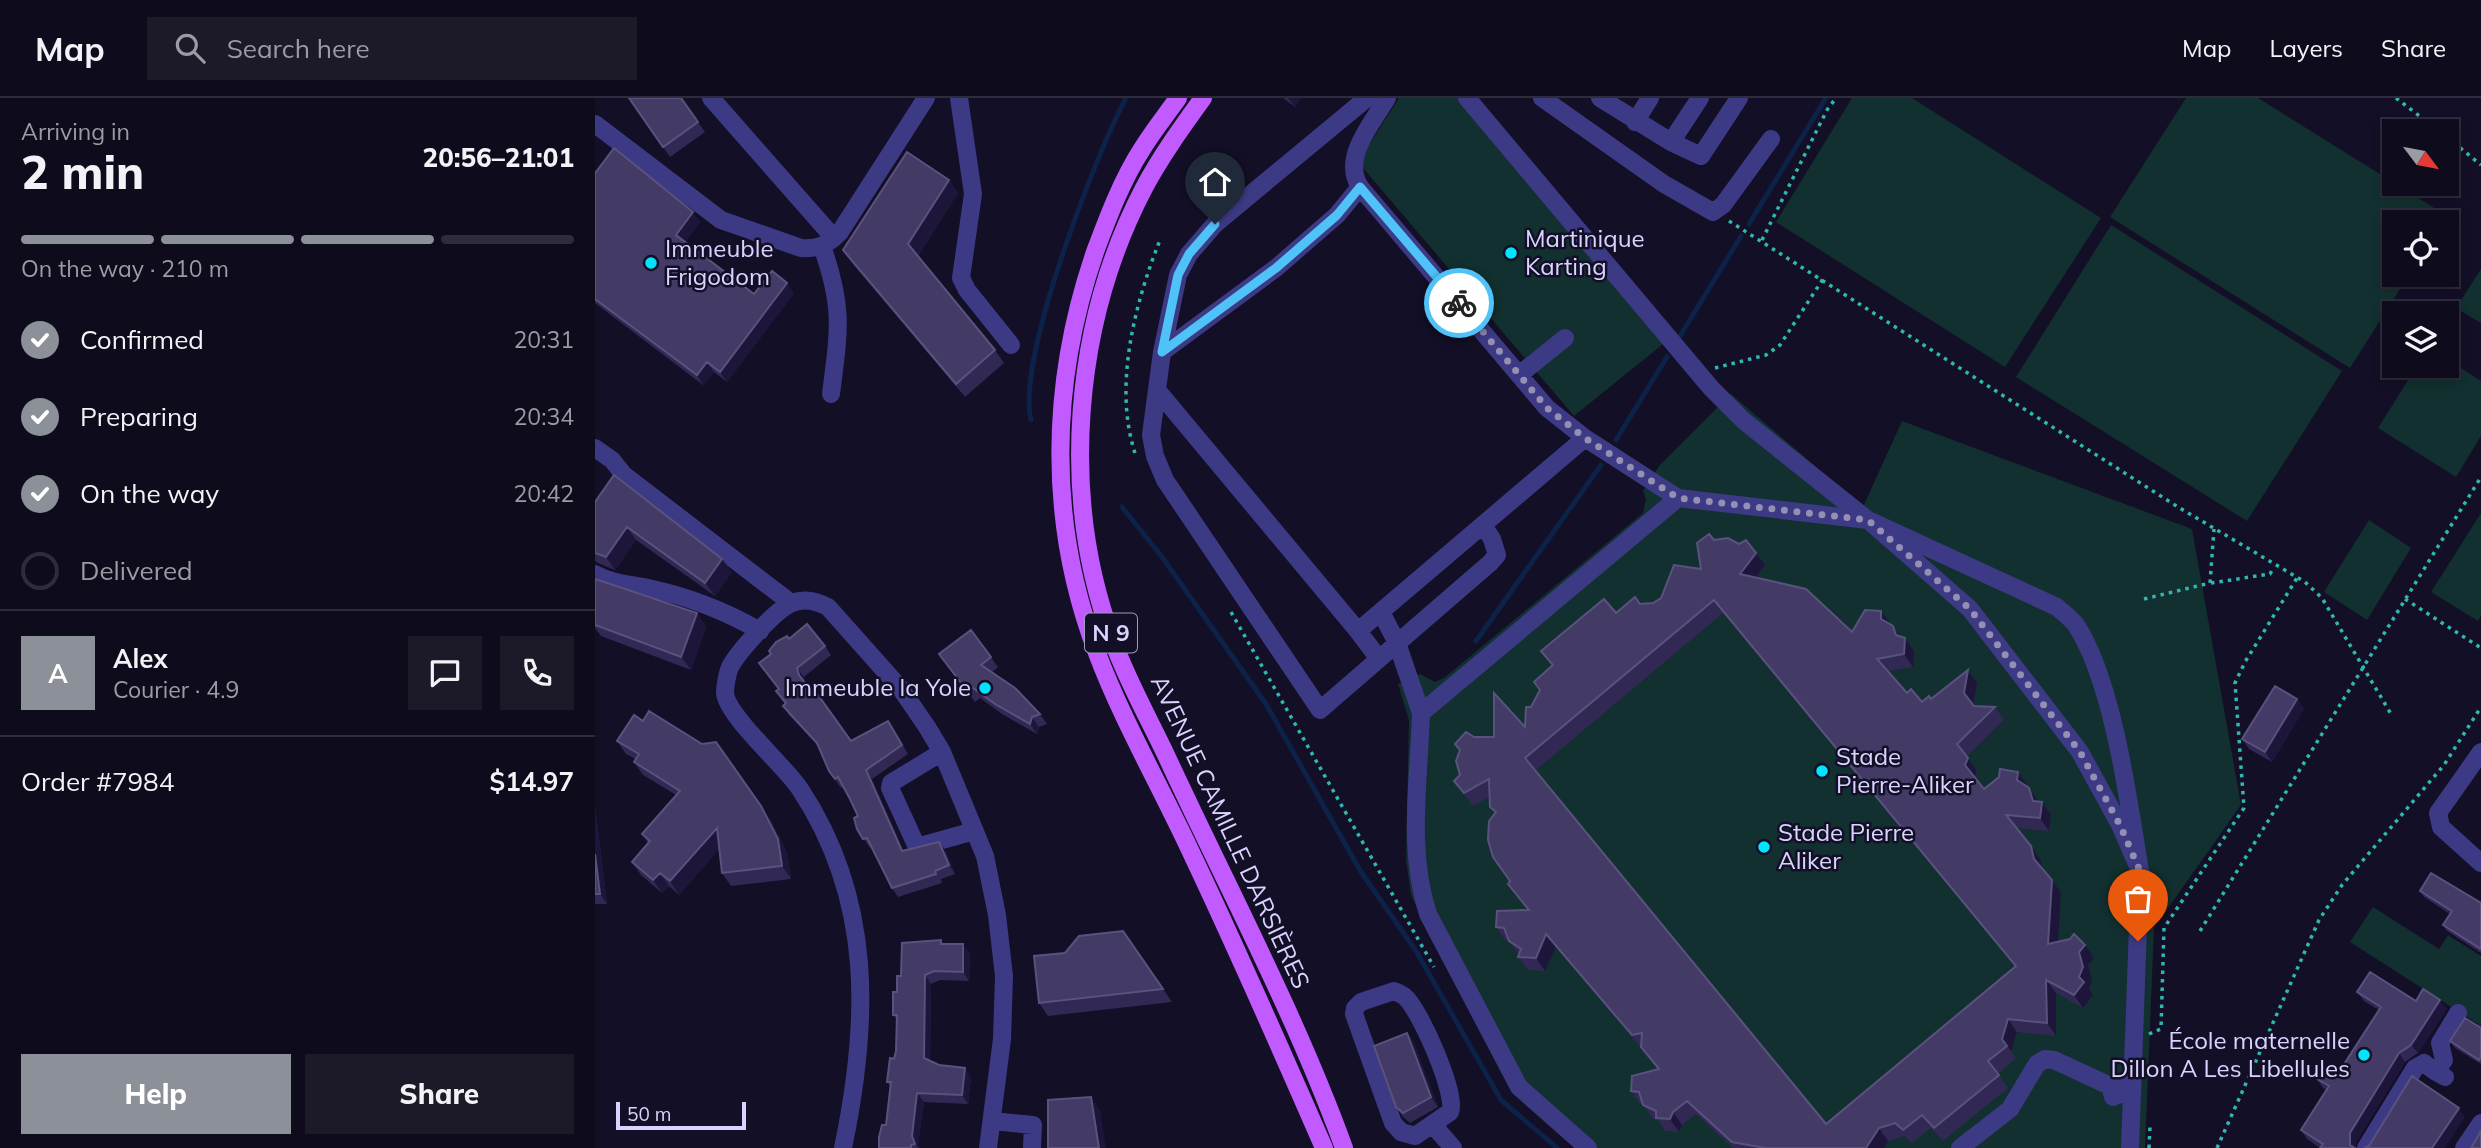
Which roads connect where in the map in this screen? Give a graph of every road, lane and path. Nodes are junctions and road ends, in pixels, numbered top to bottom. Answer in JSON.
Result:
{"nodes":[{"id":1,"x":711,"y":98,"type":"edge"},
{"id":2,"x":926,"y":98,"type":"edge"},
{"id":3,"x":958,"y":98,"type":"edge"},
{"id":4,"x":1178,"y":98,"type":"edge"},
{"id":5,"x":1203,"y":98,"type":"edge"},
{"id":6,"x":1367,"y":98,"type":"edge"},
{"id":7,"x":1387,"y":98,"type":"edge"},
{"id":8,"x":1467,"y":98,"type":"edge"},
{"id":9,"x":1542,"y":98,"type":"edge"},
{"id":10,"x":1650,"y":98,"type":"edge"},
{"id":11,"x":1699,"y":98,"type":"edge"},
{"id":12,"x":1739,"y":98,"type":"edge"},
{"id":13,"x":1836,"y":98,"type":"edge"},
{"id":14,"x":2396,"y":98,"type":"edge"},
{"id":15,"x":1602,"y":99,"type":"edge"},
{"id":16,"x":2423,"y":119,"type":"edge"},
{"id":17,"x":1635,"y":122,"type":"junction"},
{"id":18,"x":595,"y":124,"type":"edge"},
{"id":19,"x":1772,"y":139,"type":"dead end"},
{"id":20,"x":1671,"y":142,"type":"junction"},
{"id":21,"x":2459,"y":147,"type":"edge"},
{"id":22,"x":2481,"y":165,"type":"edge"},
{"id":23,"x":1360,"y":187,"type":"junction"},
{"id":24,"x":1713,"y":212,"type":"junction"},
{"id":25,"x":1762,"y":240,"type":"junction"},
{"id":26,"x":828,"y":242,"type":"junction"},
{"id":27,"x":1823,"y":279,"type":"junction"},
{"id":28,"x":1565,"y":338,"type":"dead end"},
{"id":29,"x":1011,"y":345,"type":"dead end"},
{"id":30,"x":1162,"y":352,"type":"junction"},
{"id":31,"x":1698,"y":373,"type":"junction"},
{"id":32,"x":1520,"y":375,"type":"junction"},
{"id":33,"x":1157,"y":390,"type":"junction"},
{"id":34,"x":831,"y":394,"type":"dead end"},
{"id":35,"x":1585,"y":438,"type":"junction"},
{"id":36,"x":595,"y":448,"type":"edge"},
{"id":37,"x":2481,"y":477,"type":"edge"},
{"id":38,"x":1678,"y":498,"type":"junction"},
{"id":39,"x":1868,"y":520,"type":"junction"},
{"id":40,"x":1483,"y":525,"type":"junction"},
{"id":41,"x":2214,"y":529,"type":"junction"},
{"id":42,"x":2274,"y":567,"type":"junction"},
{"id":43,"x":595,"y":574,"type":"edge"},
{"id":44,"x":2297,"y":578,"type":"junction"},
{"id":45,"x":2210,"y":583,"type":"junction"},
{"id":46,"x":2144,"y":599,"type":"dead end"},
{"id":47,"x":2405,"y":599,"type":"junction"},
{"id":48,"x":791,"y":603,"type":"junction"},
{"id":49,"x":1381,"y":612,"type":"junction"},
{"id":50,"x":760,"y":631,"type":"junction"},
{"id":51,"x":1358,"y":631,"type":"junction"},
{"id":52,"x":1397,"y":643,"type":"junction"},
{"id":53,"x":2481,"y":648,"type":"edge"},
{"id":54,"x":1379,"y":659,"type":"junction"},
{"id":55,"x":2362,"y":667,"type":"junction"},
{"id":56,"x":2481,"y":707,"type":"edge"},
{"id":57,"x":1421,"y":713,"type":"junction"},
{"id":58,"x":2391,"y":714,"type":"dead end"},
{"id":59,"x":942,"y":752,"type":"junction"},
{"id":60,"x":2481,"y":752,"type":"edge"},
{"id":61,"x":974,"y":831,"type":"junction"},
{"id":62,"x":2481,"y":863,"type":"edge"},
{"id":63,"x":2140,"y":871,"type":"junction"},
{"id":64,"x":2200,"y":932,"type":"dead end"},
{"id":65,"x":2458,"y":1013,"type":"dead end"},
{"id":66,"x":2135,"y":1038,"type":"junction"},
{"id":67,"x":2130,"y":1113,"type":"junction"},
{"id":68,"x":992,"y":1121,"type":"junction"},
{"id":69,"x":2481,"y":1123,"type":"edge"},
{"id":70,"x":1434,"y":1126,"type":"junction"},
{"id":71,"x":843,"y":1148,"type":"edge"},
{"id":72,"x":988,"y":1148,"type":"edge"},
{"id":73,"x":1032,"y":1148,"type":"edge"},
{"id":74,"x":1324,"y":1148,"type":"edge"},
{"id":75,"x":1344,"y":1148,"type":"edge"},
{"id":76,"x":1453,"y":1148,"type":"edge"},
{"id":77,"x":1588,"y":1148,"type":"edge"},
{"id":78,"x":1960,"y":1148,"type":"edge"},
{"id":79,"x":2130,"y":1148,"type":"edge"},
{"id":80,"x":2217,"y":1148,"type":"edge"},
{"id":81,"x":2365,"y":1148,"type":"edge"},
{"id":82,"x":2465,"y":1148,"type":"edge"}],
"edges":[{"from":1,"to":26,"type":"street"},
{"from":2,"to":26,"type":"street"},
{"from":3,"to":29,"type":"street"},
{"from":4,"to":74,"type":"main road","name":"AVENUE CAMILLE DARSIÈRES","number":"N 9"},
{"from":5,"to":75,"type":"main road","name":"AVENUE CAMILLE DARSIÈRES","number":"N 9"},
{"from":6,"to":30,"type":"street"},
{"from":7,"to":23,"type":"street"},
{"from":8,"to":31,"type":"street"},
{"from":9,"to":24,"type":"street"},
{"from":10,"to":17,"type":"street"},
{"from":11,"to":20,"type":"street"},
{"from":12,"to":20,"type":"street"},
{"from":13,"to":25,"type":"path"},
{"from":14,"to":16,"type":"path"},
{"from":15,"to":17,"type":"street"},
{"from":17,"to":20,"type":"street"},
{"from":18,"to":26,"type":"street"},
{"from":19,"to":24,"type":"street"},
{"from":21,"to":22,"type":"path"},
{"from":23,"to":30,"type":"street"},
{"from":23,"to":32,"type":"street"},
{"from":24,"to":25,"type":"path"},
{"from":25,"to":27,"type":"path"},
{"from":26,"to":34,"type":"street"},
{"from":27,"to":31,"type":"path"},
{"from":27,"to":41,"type":"path"},
{"from":28,"to":32,"type":"street"},
{"from":30,"to":33,"type":"street"},
{"from":31,"to":39,"type":"street"},
{"from":32,"to":35,"type":"street"},
{"from":33,"to":51,"type":"street"},
{"from":33,"to":54,"type":"street"},
{"from":35,"to":38,"type":"street"},
{"from":35,"to":40,"type":"street"},
{"from":36,"to":48,"type":"street"},
{"from":37,"to":47,"type":"path"},
{"from":38,"to":39,"type":"street"},
{"from":38,"to":57,"type":"street"},
{"from":39,"to":63,"type":"street"},
{"from":39,"to":63,"type":"street"},
{"from":40,"to":49,"type":"street"},
{"from":40,"to":52,"type":"street"},
{"from":41,"to":42,"type":"path"},
{"from":41,"to":45,"type":"path"},
{"from":42,"to":44,"type":"path"},
{"from":42,"to":45,"type":"path"},
{"from":43,"to":50,"type":"street"},
{"from":44,"to":55,"type":"path"},
{"from":44,"to":66,"type":"path"},
{"from":45,"to":46,"type":"path"},
{"from":47,"to":53,"type":"path"},
{"from":47,"to":55,"type":"path"},
{"from":48,"to":50,"type":"street"},
{"from":48,"to":59,"type":"street"},
{"from":49,"to":51,"type":"street"},
{"from":49,"to":52,"type":"street"},
{"from":50,"to":71,"type":"street"},
{"from":51,"to":54,"type":"street"},
{"from":52,"to":54,"type":"street"},
{"from":52,"to":57,"type":"street"},
{"from":55,"to":58,"type":"path"},
{"from":55,"to":64,"type":"path"},
{"from":56,"to":80,"type":"path"},
{"from":57,"to":77,"type":"street"},
{"from":59,"to":61,"type":"street"},
{"from":59,"to":61,"type":"street"},
{"from":60,"to":62,"type":"street"},
{"from":61,"to":68,"type":"street"},
{"from":63,"to":66,"type":"street"},
{"from":65,"to":81,"type":"street"},
{"from":66,"to":67,"type":"street"},
{"from":67,"to":78,"type":"street"},
{"from":67,"to":79,"type":"street"},
{"from":68,"to":72,"type":"street"},
{"from":68,"to":73,"type":"street"},
{"from":69,"to":82,"type":"street"},
{"from":70,"to":70,"type":"street"},
{"from":70,"to":76,"type":"street"}]}
